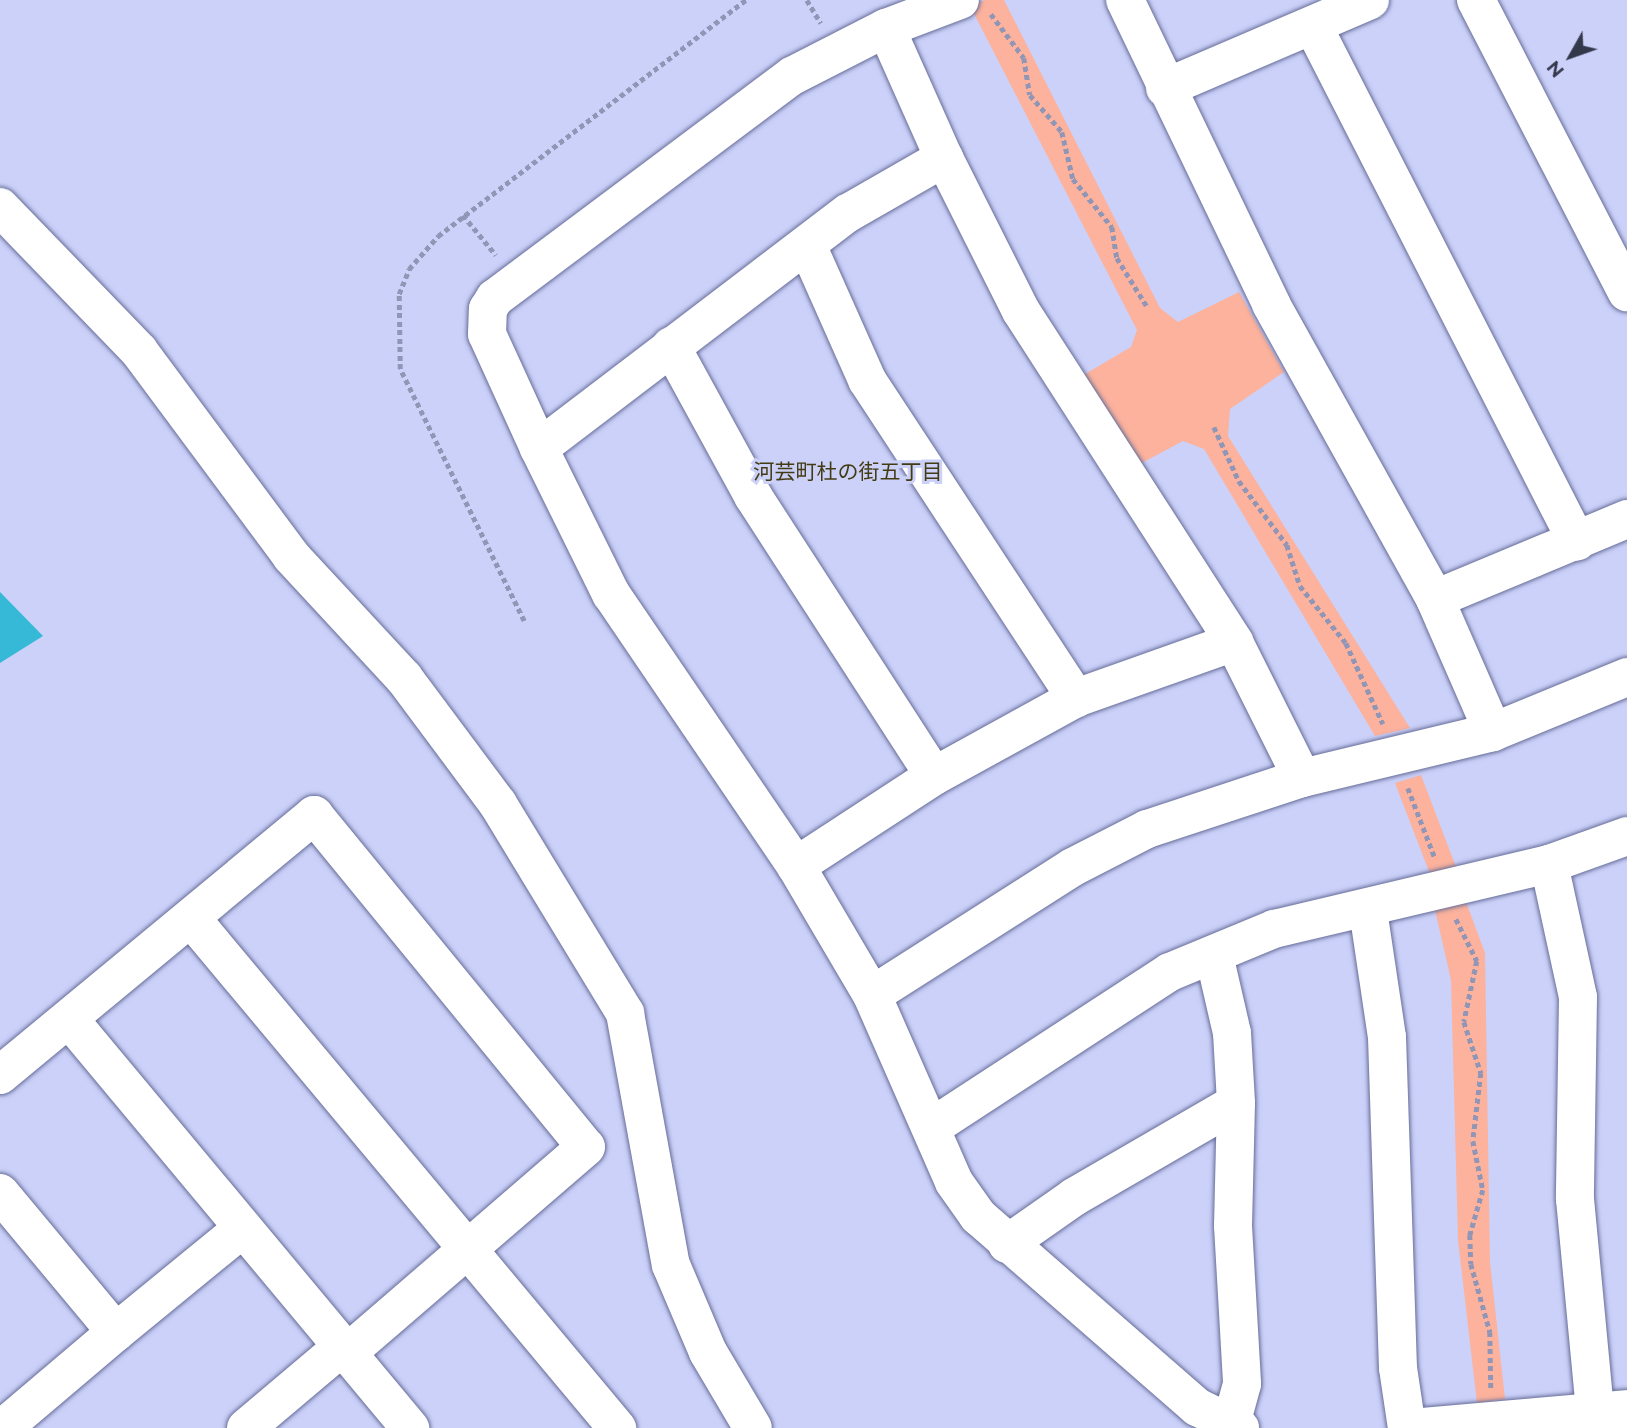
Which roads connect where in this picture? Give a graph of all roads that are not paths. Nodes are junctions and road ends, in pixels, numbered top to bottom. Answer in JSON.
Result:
{"nodes":[{"id":1,"x":960,"y":0,"type":"edge"},
{"id":2,"x":1125,"y":0,"type":"edge"},
{"id":3,"x":1370,"y":0,"type":"edge"},
{"id":4,"x":1476,"y":0,"type":"edge"},
{"id":5,"x":886,"y":28,"type":"junction"},
{"id":6,"x":1314,"y":28,"type":"junction"},
{"id":7,"x":1165,"y":88,"type":"junction"},
{"id":8,"x":944,"y":158,"type":"junction"},
{"id":9,"x":0,"y":207,"type":"edge"},
{"id":10,"x":807,"y":244,"type":"junction"},
{"id":11,"x":1627,"y":292,"type":"edge"},
{"id":12,"x":671,"y":346,"type":"junction"},
{"id":13,"x":539,"y":448,"type":"junction"},
{"id":14,"x":1627,"y":519,"type":"edge"},
{"id":15,"x":1577,"y":542,"type":"junction"},
{"id":16,"x":1435,"y":599,"type":"junction"},
{"id":17,"x":1234,"y":642,"type":"junction"},
{"id":18,"x":1627,"y":677,"type":"edge"},
{"id":19,"x":1076,"y":698,"type":"junction"},
{"id":20,"x":1493,"y":732,"type":"junction"},
{"id":21,"x":934,"y":776,"type":"junction"},
{"id":22,"x":1302,"y":778,"type":"junction"},
{"id":23,"x":1627,"y":836,"type":"edge"},
{"id":24,"x":1549,"y":864,"type":"junction"},
{"id":25,"x":796,"y":866,"type":"junction"},
{"id":26,"x":1368,"y":910,"type":"junction"},
{"id":27,"x":191,"y":918,"type":"junction"},
{"id":28,"x":1214,"y":955,"type":"junction"},
{"id":29,"x":872,"y":995,"type":"junction"},
{"id":30,"x":69,"y":1019,"type":"junction"},
{"id":31,"x":0,"y":1074,"type":"edge"},
{"id":32,"x":1236,"y":1103,"type":"junction"},
{"id":33,"x":932,"y":1127,"type":"junction"},
{"id":34,"x":0,"y":1193,"type":"edge"},
{"id":35,"x":242,"y":1229,"type":"junction"},
{"id":36,"x":1007,"y":1244,"type":"junction"},
{"id":37,"x":468,"y":1251,"type":"junction"},
{"id":38,"x":116,"y":1332,"type":"junction"},
{"id":39,"x":344,"y":1350,"type":"junction"},
{"id":40,"x":1611,"y":1410,"type":"edge"},
{"id":41,"x":1234,"y":1427,"type":"edge"},
{"id":42,"x":3,"y":1428,"type":"edge"},
{"id":43,"x":246,"y":1428,"type":"edge"},
{"id":44,"x":410,"y":1428,"type":"edge"},
{"id":45,"x":617,"y":1428,"type":"edge"},
{"id":46,"x":752,"y":1428,"type":"edge"},
{"id":47,"x":1408,"y":1428,"type":"edge"}],
"edges":[{"from":1,"to":5,"type":"street"},
{"from":2,"to":7,"type":"street"},
{"from":3,"to":6,"type":"street"},
{"from":4,"to":11,"type":"street"},
{"from":5,"to":8,"type":"street"},
{"from":5,"to":13,"type":"street"},
{"from":6,"to":7,"type":"street"},
{"from":6,"to":15,"type":"street"},
{"from":7,"to":16,"type":"street"},
{"from":8,"to":10,"type":"street"},
{"from":8,"to":17,"type":"street"},
{"from":9,"to":46,"type":"street"},
{"from":10,"to":12,"type":"street"},
{"from":10,"to":19,"type":"street"},
{"from":12,"to":13,"type":"street"},
{"from":12,"to":21,"type":"street"},
{"from":13,"to":25,"type":"street"},
{"from":14,"to":15,"type":"street"},
{"from":15,"to":16,"type":"street"},
{"from":16,"to":20,"type":"street"},
{"from":17,"to":19,"type":"street"},
{"from":17,"to":22,"type":"street"},
{"from":18,"to":20,"type":"street"},
{"from":19,"to":21,"type":"street"},
{"from":20,"to":22,"type":"street"},
{"from":21,"to":25,"type":"street"},
{"from":22,"to":29,"type":"street"},
{"from":23,"to":24,"type":"street"},
{"from":24,"to":26,"type":"street"},
{"from":24,"to":40,"type":"street"},
{"from":25,"to":29,"type":"street"},
{"from":26,"to":28,"type":"street"},
{"from":26,"to":47,"type":"street"},
{"from":27,"to":30,"type":"street"},
{"from":27,"to":37,"type":"street"},
{"from":27,"to":37,"type":"street"},
{"from":28,"to":32,"type":"street"},
{"from":28,"to":33,"type":"street"},
{"from":29,"to":33,"type":"street"},
{"from":30,"to":31,"type":"street"},
{"from":30,"to":35,"type":"street"},
{"from":32,"to":36,"type":"street"},
{"from":32,"to":41,"type":"street"},
{"from":33,"to":36,"type":"street"},
{"from":34,"to":38,"type":"street"},
{"from":35,"to":38,"type":"street"},
{"from":35,"to":39,"type":"street"},
{"from":36,"to":41,"type":"street"},
{"from":37,"to":39,"type":"street"},
{"from":37,"to":45,"type":"street"},
{"from":38,"to":42,"type":"street"},
{"from":39,"to":43,"type":"street"},
{"from":39,"to":44,"type":"street"},
{"from":40,"to":47,"type":"street"}]}
